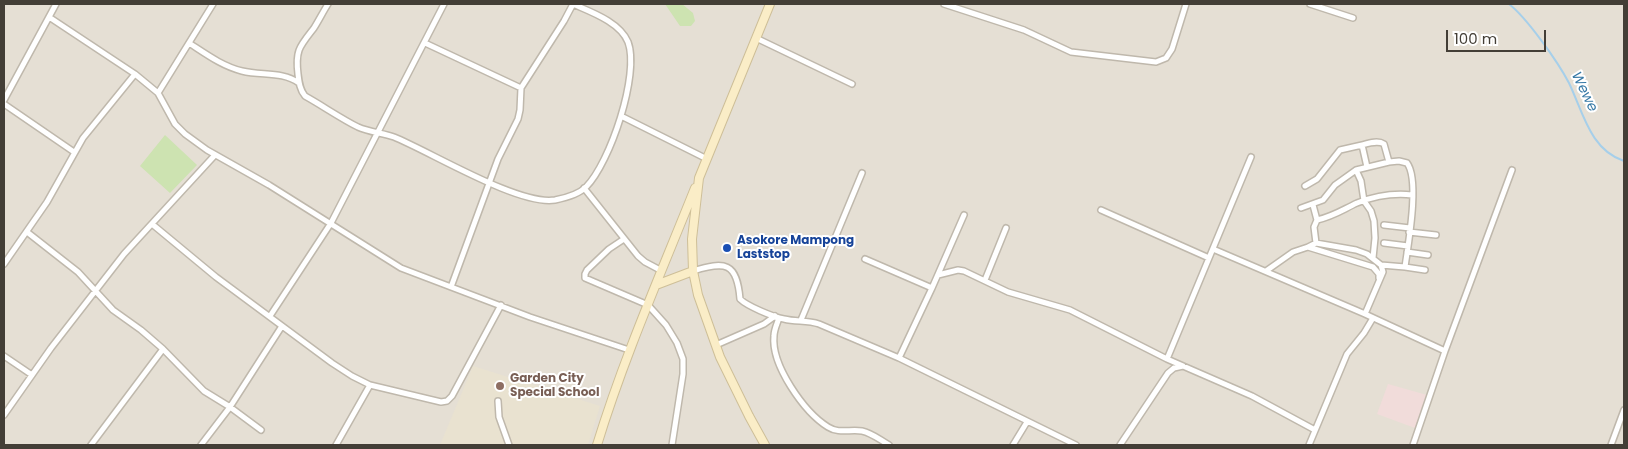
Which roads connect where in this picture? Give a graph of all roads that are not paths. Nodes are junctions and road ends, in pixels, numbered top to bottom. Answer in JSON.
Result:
{"nodes":[{"id":1,"x":56,"y":4,"type":"edge"},
{"id":2,"x":213,"y":4,"type":"edge"},
{"id":3,"x":328,"y":4,"type":"edge"},
{"id":4,"x":444,"y":4,"type":"edge"},
{"id":5,"x":573,"y":4,"type":"edge"},
{"id":6,"x":770,"y":4,"type":"edge"},
{"id":7,"x":944,"y":4,"type":"edge"},
{"id":8,"x":1186,"y":4,"type":"edge"},
{"id":9,"x":1310,"y":4,"type":"edge"},
{"id":10,"x":49,"y":17,"type":"junction"},
{"id":11,"x":1354,"y":18,"type":"dead end"},
{"id":12,"x":756,"y":38,"type":"junction"},
{"id":13,"x":189,"y":43,"type":"junction"},
{"id":14,"x":425,"y":43,"type":"junction"},
{"id":15,"x":135,"y":74,"type":"junction"},
{"id":16,"x":299,"y":83,"type":"junction"},
{"id":17,"x":852,"y":84,"type":"dead end"},
{"id":18,"x":521,"y":88,"type":"junction"},
{"id":19,"x":158,"y":94,"type":"junction"},
{"id":20,"x":4,"y":100,"type":"edge"},
{"id":21,"x":4,"y":104,"type":"edge"},
{"id":22,"x":621,"y":116,"type":"junction"},
{"id":23,"x":378,"y":133,"type":"junction"},
{"id":24,"x":1362,"y":145,"type":"junction"},
{"id":25,"x":74,"y":152,"type":"junction"},
{"id":26,"x":215,"y":156,"type":"junction"},
{"id":27,"x":1251,"y":157,"type":"dead end"},
{"id":28,"x":707,"y":159,"type":"junction"},
{"id":29,"x":1389,"y":162,"type":"junction"},
{"id":30,"x":1367,"y":167,"type":"junction"},
{"id":31,"x":1356,"y":170,"type":"junction"},
{"id":32,"x":1512,"y":170,"type":"dead end"},
{"id":33,"x":862,"y":173,"type":"dead end"},
{"id":34,"x":699,"y":178,"type":"junction"},
{"id":35,"x":489,"y":182,"type":"junction"},
{"id":36,"x":1305,"y":186,"type":"dead end"},
{"id":37,"x":584,"y":188,"type":"junction"},
{"id":38,"x":1412,"y":195,"type":"junction"},
{"id":39,"x":1364,"y":201,"type":"junction"},
{"id":40,"x":1313,"y":205,"type":"junction"},
{"id":41,"x":1301,"y":208,"type":"dead end"},
{"id":42,"x":1101,"y":210,"type":"dead end"},
{"id":43,"x":964,"y":215,"type":"dead end"},
{"id":44,"x":1317,"y":220,"type":"junction"},
{"id":45,"x":331,"y":223,"type":"junction"},
{"id":46,"x":152,"y":224,"type":"junction"},
{"id":47,"x":1384,"y":225,"type":"dead end"},
{"id":48,"x":1006,"y":228,"type":"dead end"},
{"id":49,"x":1410,"y":230,"type":"junction"},
{"id":50,"x":27,"y":232,"type":"junction"},
{"id":51,"x":1436,"y":235,"type":"dead end"},
{"id":52,"x":624,"y":239,"type":"junction"},
{"id":53,"x":1316,"y":243,"type":"junction"},
{"id":54,"x":1384,"y":243,"type":"dead end"},
{"id":55,"x":1308,"y":247,"type":"junction"},
{"id":56,"x":1333,"y":247,"type":"junction"},
{"id":57,"x":1407,"y":249,"type":"junction"},
{"id":58,"x":1213,"y":250,"type":"junction"},
{"id":59,"x":1333,"y":254,"type":"junction"},
{"id":60,"x":1428,"y":255,"type":"dead end"},
{"id":61,"x":1209,"y":258,"type":"junction"},
{"id":62,"x":1373,"y":258,"type":"junction"},
{"id":63,"x":866,"y":259,"type":"dead end"},
{"id":64,"x":4,"y":264,"type":"edge"},
{"id":65,"x":1382,"y":265,"type":"junction"},
{"id":66,"x":1405,"y":267,"type":"junction"},
{"id":67,"x":1425,"y":270,"type":"dead end"},
{"id":68,"x":662,"y":271,"type":"junction"},
{"id":69,"x":693,"y":271,"type":"junction"},
{"id":70,"x":1266,"y":271,"type":"junction"},
{"id":71,"x":938,"y":275,"type":"junction"},
{"id":72,"x":1380,"y":278,"type":"junction"},
{"id":73,"x":985,"y":280,"type":"junction"},
{"id":74,"x":656,"y":285,"type":"junction"},
{"id":75,"x":451,"y":287,"type":"junction"},
{"id":76,"x":932,"y":288,"type":"junction"},
{"id":77,"x":96,"y":289,"type":"junction"},
{"id":78,"x":501,"y":305,"type":"junction"},
{"id":79,"x":648,"y":305,"type":"junction"},
{"id":80,"x":1365,"y":314,"type":"junction"},
{"id":81,"x":270,"y":316,"type":"junction"},
{"id":82,"x":777,"y":317,"type":"junction"},
{"id":83,"x":1373,"y":318,"type":"junction"},
{"id":84,"x":801,"y":320,"type":"junction"},
{"id":85,"x":282,"y":326,"type":"junction"},
{"id":86,"x":716,"y":345,"type":"junction"},
{"id":87,"x":163,"y":349,"type":"junction"},
{"id":88,"x":629,"y":350,"type":"junction"},
{"id":89,"x":1445,"y":351,"type":"junction"},
{"id":90,"x":4,"y":356,"type":"edge"},
{"id":91,"x":899,"y":358,"type":"junction"},
{"id":92,"x":1167,"y":359,"type":"junction"},
{"id":93,"x":1183,"y":366,"type":"junction"},
{"id":94,"x":32,"y":375,"type":"junction"},
{"id":95,"x":370,"y":385,"type":"junction"},
{"id":96,"x":498,"y":401,"type":"dead end"},
{"id":97,"x":230,"y":407,"type":"junction"},
{"id":98,"x":6,"y":408,"type":"edge"},
{"id":99,"x":1624,"y":410,"type":"edge"},
{"id":100,"x":4,"y":415,"type":"edge"},
{"id":101,"x":1026,"y":422,"type":"junction"},
{"id":102,"x":261,"y":430,"type":"dead end"},
{"id":103,"x":1316,"y":430,"type":"junction"},
{"id":104,"x":91,"y":445,"type":"edge"},
{"id":105,"x":201,"y":445,"type":"edge"},
{"id":106,"x":336,"y":445,"type":"edge"},
{"id":107,"x":509,"y":445,"type":"edge"},
{"id":108,"x":597,"y":445,"type":"edge"},
{"id":109,"x":672,"y":445,"type":"edge"},
{"id":110,"x":765,"y":445,"type":"edge"},
{"id":111,"x":889,"y":445,"type":"edge"},
{"id":112,"x":1013,"y":445,"type":"edge"},
{"id":113,"x":1076,"y":445,"type":"edge"},
{"id":114,"x":1120,"y":445,"type":"edge"},
{"id":115,"x":1309,"y":445,"type":"edge"},
{"id":116,"x":1413,"y":445,"type":"edge"},
{"id":117,"x":1611,"y":445,"type":"edge"}],
"edges":[{"from":1,"to":10,"type":"street"},
{"from":2,"to":13,"type":"street"},
{"from":3,"to":16,"type":"street"},
{"from":4,"to":14,"type":"street"},
{"from":5,"to":18,"type":"street"},
{"from":5,"to":22,"type":"street"},
{"from":6,"to":12,"type":"street"},
{"from":7,"to":8,"type":"street"},
{"from":9,"to":11,"type":"street"},
{"from":10,"to":15,"type":"street"},
{"from":10,"to":20,"type":"street"},
{"from":12,"to":17,"type":"street"},
{"from":12,"to":28,"type":"street"},
{"from":13,"to":16,"type":"street"},
{"from":13,"to":19,"type":"street"},
{"from":14,"to":18,"type":"street"},
{"from":14,"to":23,"type":"street"},
{"from":15,"to":19,"type":"street"},
{"from":15,"to":25,"type":"street"},
{"from":16,"to":23,"type":"street"},
{"from":18,"to":35,"type":"street"},
{"from":19,"to":26,"type":"street"},
{"from":21,"to":25,"type":"street"},
{"from":22,"to":28,"type":"street"},
{"from":22,"to":37,"type":"street"},
{"from":23,"to":35,"type":"street"},
{"from":23,"to":45,"type":"street"},
{"from":24,"to":29,"type":"street"},
{"from":24,"to":30,"type":"street"},
{"from":24,"to":36,"type":"street"},
{"from":25,"to":50,"type":"street"},
{"from":26,"to":45,"type":"street"},
{"from":26,"to":46,"type":"street"},
{"from":27,"to":58,"type":"street"},
{"from":28,"to":34,"type":"street"},
{"from":29,"to":30,"type":"street"},
{"from":29,"to":38,"type":"street"},
{"from":30,"to":31,"type":"street"},
{"from":31,"to":39,"type":"street"},
{"from":31,"to":40,"type":"street"},
{"from":32,"to":89,"type":"street"},
{"from":33,"to":84,"type":"street"},
{"from":34,"to":68,"type":"street"},
{"from":34,"to":69,"type":"street"},
{"from":35,"to":37,"type":"street"},
{"from":35,"to":75,"type":"street"},
{"from":37,"to":52,"type":"street"},
{"from":38,"to":39,"type":"street"},
{"from":38,"to":49,"type":"street"},
{"from":39,"to":44,"type":"street"},
{"from":39,"to":62,"type":"street"},
{"from":40,"to":41,"type":"street"},
{"from":40,"to":44,"type":"street"},
{"from":42,"to":61,"type":"street"},
{"from":43,"to":71,"type":"street"},
{"from":44,"to":53,"type":"street"},
{"from":45,"to":75,"type":"street"},
{"from":45,"to":81,"type":"street"},
{"from":46,"to":77,"type":"street"},
{"from":46,"to":81,"type":"street"},
{"from":47,"to":49,"type":"street"},
{"from":48,"to":73,"type":"street"},
{"from":49,"to":51,"type":"street"},
{"from":49,"to":57,"type":"street"},
{"from":50,"to":64,"type":"street"},
{"from":50,"to":77,"type":"street"},
{"from":52,"to":68,"type":"street"},
{"from":52,"to":79,"type":"street"},
{"from":53,"to":55,"type":"street"},
{"from":53,"to":56,"type":"street"},
{"from":54,"to":57,"type":"street"},
{"from":55,"to":59,"type":"street"},
{"from":55,"to":70,"type":"street"},
{"from":56,"to":59,"type":"street"},
{"from":56,"to":62,"type":"street"},
{"from":57,"to":60,"type":"street"},
{"from":57,"to":66,"type":"street"},
{"from":58,"to":61,"type":"street"},
{"from":58,"to":70,"type":"street"},
{"from":59,"to":72,"type":"street"},
{"from":61,"to":92,"type":"street"},
{"from":62,"to":65,"type":"street"},
{"from":63,"to":76,"type":"street"},
{"from":65,"to":66,"type":"street"},
{"from":65,"to":72,"type":"street"},
{"from":66,"to":67,"type":"street"},
{"from":68,"to":74,"type":"street"},
{"from":69,"to":74,"type":"street"},
{"from":69,"to":82,"type":"street"},
{"from":69,"to":86,"type":"street"},
{"from":70,"to":80,"type":"street"},
{"from":71,"to":73,"type":"street"},
{"from":71,"to":76,"type":"street"},
{"from":72,"to":80,"type":"street"},
{"from":73,"to":92,"type":"street"},
{"from":74,"to":79,"type":"street"},
{"from":75,"to":78,"type":"street"},
{"from":76,"to":91,"type":"street"},
{"from":77,"to":87,"type":"street"},
{"from":77,"to":94,"type":"street"},
{"from":78,"to":88,"type":"street"},
{"from":78,"to":95,"type":"street"},
{"from":79,"to":88,"type":"street"},
{"from":79,"to":109,"type":"street"},
{"from":80,"to":83,"type":"street"},
{"from":81,"to":85,"type":"street"},
{"from":82,"to":84,"type":"street"},
{"from":82,"to":86,"type":"street"},
{"from":82,"to":111,"type":"street"},
{"from":83,"to":89,"type":"street"},
{"from":83,"to":103,"type":"street"},
{"from":84,"to":91,"type":"street"},
{"from":85,"to":95,"type":"street"},
{"from":85,"to":97,"type":"street"},
{"from":86,"to":110,"type":"street"},
{"from":87,"to":97,"type":"street"},
{"from":87,"to":104,"type":"street"},
{"from":88,"to":108,"type":"street"},
{"from":89,"to":116,"type":"street"},
{"from":90,"to":94,"type":"street"},
{"from":91,"to":101,"type":"street"},
{"from":92,"to":93,"type":"street"},
{"from":93,"to":103,"type":"street"},
{"from":93,"to":114,"type":"street"},
{"from":94,"to":98,"type":"street"},
{"from":95,"to":106,"type":"street"},
{"from":96,"to":107,"type":"street"},
{"from":97,"to":102,"type":"street"},
{"from":97,"to":105,"type":"street"},
{"from":98,"to":100,"type":"street"},
{"from":99,"to":117,"type":"street"},
{"from":101,"to":112,"type":"street"},
{"from":101,"to":113,"type":"street"},
{"from":103,"to":115,"type":"street"}]}
